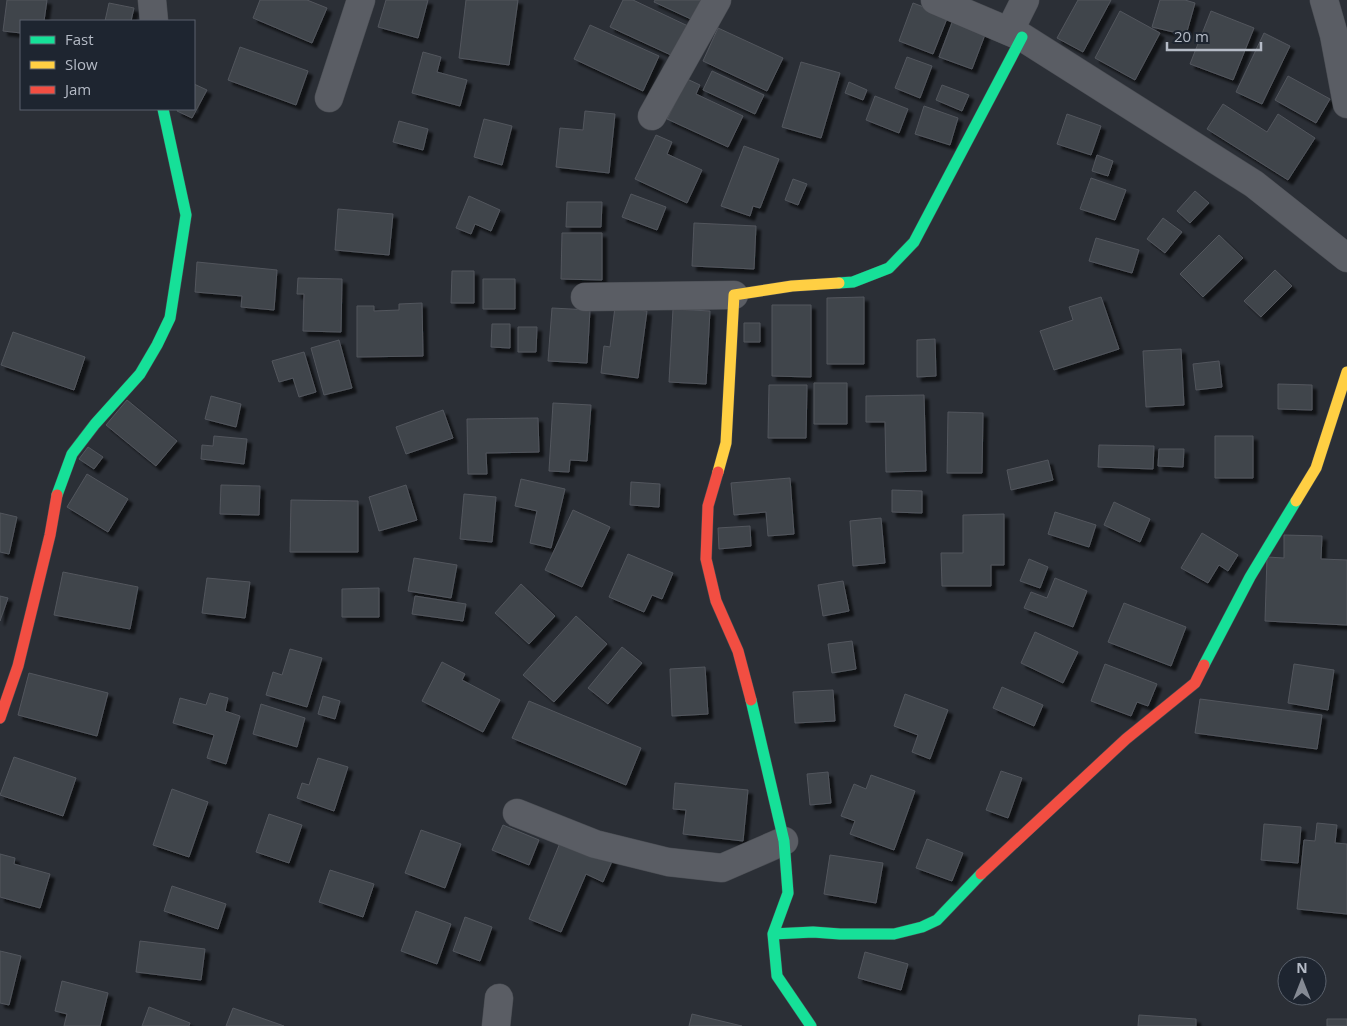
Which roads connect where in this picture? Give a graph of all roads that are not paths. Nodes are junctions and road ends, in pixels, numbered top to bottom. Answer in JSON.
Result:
{"nodes":[{"id":1,"x":152,"y":0,"type":"edge"},
{"id":2,"x":361,"y":0,"type":"edge"},
{"id":3,"x":716,"y":0,"type":"edge"},
{"id":4,"x":935,"y":0,"type":"edge"},
{"id":5,"x":1025,"y":0,"type":"edge"},
{"id":6,"x":1324,"y":0,"type":"edge"},
{"id":7,"x":154,"y":20,"type":"edge"},
{"id":8,"x":1340,"y":31,"type":"edge"},
{"id":9,"x":1016,"y":33,"type":"junction"},
{"id":10,"x":328,"y":98,"type":"dead end"},
{"id":11,"x":1347,"y":104,"type":"edge"},
{"id":12,"x":163,"y":110,"type":"edge"},
{"id":13,"x":652,"y":116,"type":"dead end"},
{"id":14,"x":1347,"y":258,"type":"edge"},
{"id":15,"x":734,"y":295,"type":"junction"},
{"id":16,"x":585,"y":297,"type":"dead end"},
{"id":17,"x":1347,"y":372,"type":"edge"},
{"id":18,"x":0,"y":718,"type":"edge"},
{"id":19,"x":517,"y":813,"type":"dead end"},
{"id":20,"x":784,"y":841,"type":"junction"},
{"id":21,"x":773,"y":934,"type":"junction"},
{"id":22,"x":499,"y":998,"type":"dead end"},
{"id":23,"x":496,"y":1026,"type":"edge"},
{"id":24,"x":812,"y":1026,"type":"edge"}],
"edges":[{"from":1,"to":7,"type":"street"},
{"from":2,"to":10,"type":"street"},
{"from":3,"to":13,"type":"street"},
{"from":4,"to":9,"type":"street"},
{"from":5,"to":9,"type":"street"},
{"from":6,"to":8,"type":"street"},
{"from":8,"to":11,"type":"street"},
{"from":9,"to":14,"type":"street"},
{"from":9,"to":15,"type":"street"},
{"from":12,"to":18,"type":"street"},
{"from":15,"to":16,"type":"street"},
{"from":15,"to":20,"type":"street"},
{"from":17,"to":21,"type":"street"},
{"from":19,"to":20,"type":"street"},
{"from":20,"to":21,"type":"street"},
{"from":21,"to":24,"type":"street"},
{"from":22,"to":23,"type":"street"}]}
